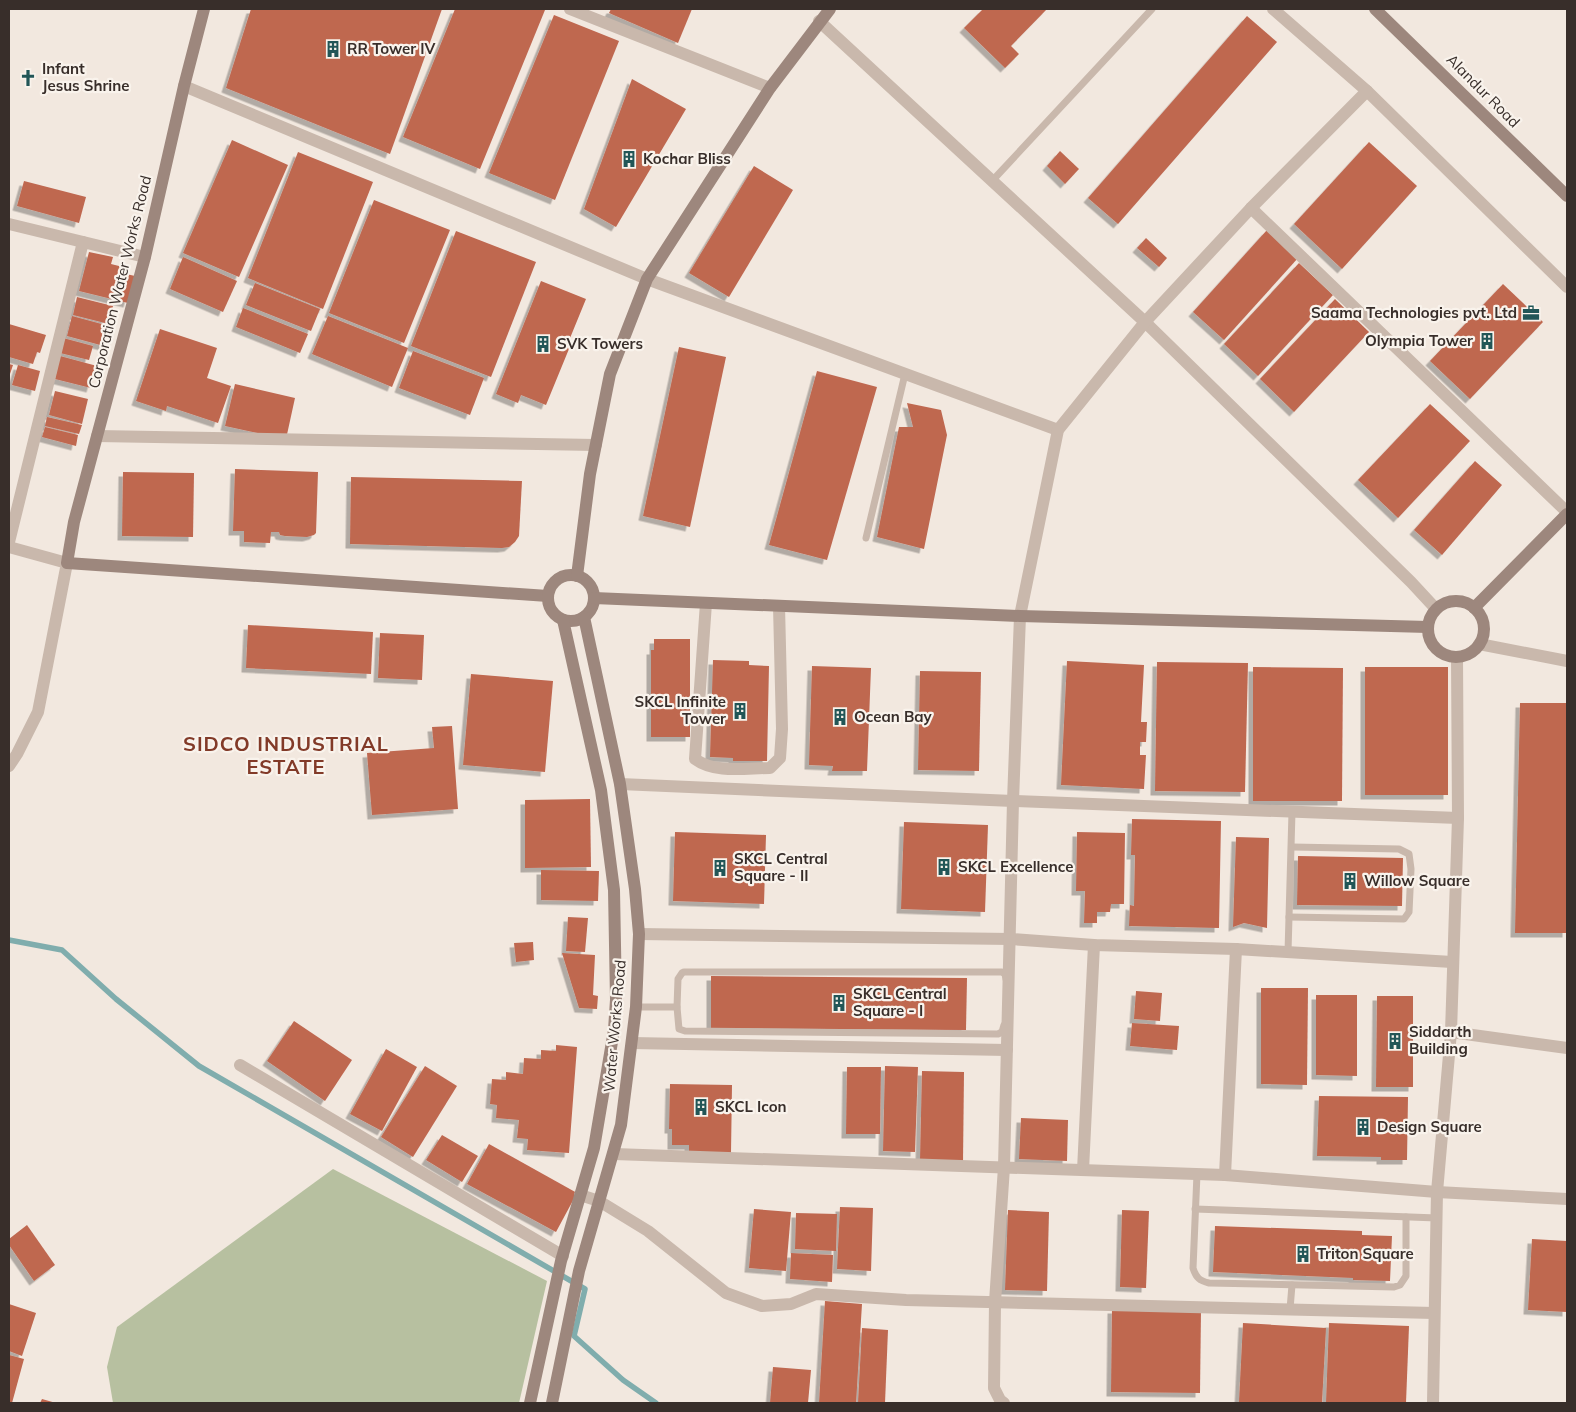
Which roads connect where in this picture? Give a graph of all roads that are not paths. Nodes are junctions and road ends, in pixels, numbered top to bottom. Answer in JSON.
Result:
{"nodes":[{"id":1,"x":204,"y":9,"type":"edge"},
{"id":2,"x":570,"y":9,"type":"edge"},
{"id":3,"x":1152,"y":9,"type":"edge"},
{"id":4,"x":1273,"y":9,"type":"edge"},
{"id":5,"x":1375,"y":9,"type":"edge"},
{"id":6,"x":824,"y":13,"type":"edge"},
{"id":7,"x":184,"y":86,"type":"junction"},
{"id":8,"x":770,"y":88,"type":"junction"},
{"id":9,"x":1367,"y":90,"type":"junction"},
{"id":10,"x":992,"y":181,"type":"junction"},
{"id":11,"x":1567,"y":196,"type":"edge"},
{"id":12,"x":1251,"y":208,"type":"junction"},
{"id":13,"x":9,"y":224,"type":"edge"},
{"id":14,"x":83,"y":242,"type":"junction"},
{"id":15,"x":145,"y":257,"type":"junction"},
{"id":16,"x":647,"y":279,"type":"junction"},
{"id":17,"x":1567,"y":287,"type":"edge"},
{"id":18,"x":1145,"y":322,"type":"junction"},
{"id":19,"x":905,"y":374,"type":"junction"},
{"id":20,"x":1058,"y":430,"type":"junction"},
{"id":21,"x":97,"y":436,"type":"junction"},
{"id":22,"x":596,"y":445,"type":"junction"},
{"id":23,"x":1567,"y":513,"type":"edge"},
{"id":24,"x":866,"y":538,"type":"dead end"},
{"id":25,"x":9,"y":542,"type":"edge"},
{"id":26,"x":9,"y":547,"type":"edge"},
{"id":27,"x":67,"y":563,"type":"junction"},
{"id":28,"x":577,"y":576,"type":"junction"},
{"id":29,"x":548,"y":596,"type":"junction"},
{"id":30,"x":594,"y":598,"type":"junction"},
{"id":31,"x":706,"y":603,"type":"junction"},
{"id":32,"x":779,"y":606,"type":"junction"},
{"id":33,"x":1474,"y":608,"type":"junction"},
{"id":34,"x":1436,"y":609,"type":"junction"},
{"id":35,"x":1020,"y":616,"type":"junction"},
{"id":36,"x":584,"y":617,"type":"junction"},
{"id":37,"x":563,"y":620,"type":"junction"},
{"id":38,"x":1428,"y":627,"type":"junction"},
{"id":39,"x":1480,"y":644,"type":"junction"},
{"id":40,"x":1457,"y":657,"type":"junction"},
{"id":41,"x":1567,"y":661,"type":"edge"},
{"id":42,"x":9,"y":766,"type":"edge"},
{"id":43,"x":620,"y":784,"type":"junction"},
{"id":44,"x":1013,"y":801,"type":"junction"},
{"id":45,"x":1292,"y":812,"type":"junction"},
{"id":46,"x":1458,"y":818,"type":"junction"},
{"id":47,"x":1292,"y":847,"type":"junction"},
{"id":48,"x":614,"y":890,"type":"junction"},
{"id":49,"x":635,"y":890,"type":"junction"},
{"id":50,"x":1289,"y":918,"type":"junction"},
{"id":51,"x":638,"y":934,"type":"junction"},
{"id":52,"x":1011,"y":939,"type":"junction"},
{"id":53,"x":1094,"y":944,"type":"junction"},
{"id":54,"x":1236,"y":949,"type":"junction"},
{"id":55,"x":1288,"y":952,"type":"junction"},
{"id":56,"x":1452,"y":962,"type":"junction"},
{"id":57,"x":636,"y":1007,"type":"junction"},
{"id":58,"x":677,"y":1007,"type":"junction"},
{"id":59,"x":1451,"y":1032,"type":"junction"},
{"id":60,"x":632,"y":1043,"type":"junction"},
{"id":61,"x":1567,"y":1048,"type":"edge"},
{"id":62,"x":1007,"y":1050,"type":"junction"},
{"id":63,"x":240,"y":1065,"type":"dead end"},
{"id":64,"x":614,"y":1154,"type":"junction"},
{"id":65,"x":1004,"y":1168,"type":"junction"},
{"id":66,"x":1083,"y":1170,"type":"junction"},
{"id":67,"x":1197,"y":1174,"type":"junction"},
{"id":68,"x":1225,"y":1175,"type":"junction"},
{"id":69,"x":1437,"y":1192,"type":"junction"},
{"id":70,"x":580,"y":1195,"type":"junction"},
{"id":71,"x":1567,"y":1199,"type":"edge"},
{"id":72,"x":599,"y":1201,"type":"junction"},
{"id":73,"x":1195,"y":1209,"type":"junction"},
{"id":74,"x":1406,"y":1218,"type":"junction"},
{"id":75,"x":1437,"y":1218,"type":"junction"},
{"id":76,"x":562,"y":1259,"type":"junction"},
{"id":77,"x":1292,"y":1285,"type":"junction"},
{"id":78,"x":995,"y":1302,"type":"junction"},
{"id":79,"x":1290,"y":1309,"type":"junction"},
{"id":80,"x":1434,"y":1313,"type":"junction"},
{"id":81,"x":530,"y":1403,"type":"edge"},
{"id":82,"x":552,"y":1403,"type":"edge"},
{"id":83,"x":1004,"y":1403,"type":"edge"},
{"id":84,"x":1433,"y":1403,"type":"edge"}],
"edges":[{"from":1,"to":7,"type":"main road","name":"Corporation Water Works Road"},
{"from":2,"to":8,"type":"street"},
{"from":3,"to":10,"type":"lane"},
{"from":4,"to":9,"type":"street"},
{"from":5,"to":11,"type":"main road","name":"Alandur Road"},
{"from":6,"to":8,"type":"main road"},
{"from":6,"to":10,"type":"street"},
{"from":7,"to":15,"type":"main road","name":"Corporation Water Works Road"},
{"from":7,"to":16,"type":"street"},
{"from":8,"to":16,"type":"main road"},
{"from":9,"to":12,"type":"street"},
{"from":9,"to":17,"type":"street"},
{"from":10,"to":18,"type":"street"},
{"from":12,"to":18,"type":"street"},
{"from":12,"to":23,"type":"street"},
{"from":13,"to":14,"type":"street"},
{"from":14,"to":15,"type":"street"},
{"from":14,"to":25,"type":"street"},
{"from":15,"to":21,"type":"main road","name":"Corporation Water Works Road"},
{"from":16,"to":19,"type":"street"},
{"from":16,"to":22,"type":"main road"},
{"from":18,"to":20,"type":"street"},
{"from":18,"to":34,"type":"street"},
{"from":19,"to":20,"type":"street"},
{"from":19,"to":24,"type":"lane"},
{"from":20,"to":35,"type":"street"},
{"from":21,"to":22,"type":"street"},
{"from":21,"to":27,"type":"main road","name":"Corporation Water Works Road"},
{"from":22,"to":28,"type":"main road"},
{"from":23,"to":33,"type":"main road"},
{"from":26,"to":27,"type":"street"},
{"from":27,"to":29,"type":"main road"},
{"from":27,"to":42,"type":"street"},
{"from":28,"to":29,"type":"main road"},
{"from":28,"to":30,"type":"main road"},
{"from":29,"to":37,"type":"main road"},
{"from":30,"to":31,"type":"main road"},
{"from":30,"to":36,"type":"main road"},
{"from":31,"to":32,"type":"main road"},
{"from":31,"to":32,"type":"street"},
{"from":32,"to":35,"type":"main road"},
{"from":33,"to":34,"type":"main road"},
{"from":33,"to":39,"type":"main road"},
{"from":34,"to":38,"type":"main road"},
{"from":35,"to":38,"type":"main road"},
{"from":35,"to":44,"type":"street"},
{"from":36,"to":37,"type":"main road"},
{"from":36,"to":43,"type":"main road","name":"Water Works Road"},
{"from":37,"to":48,"type":"main road","name":"Water Works Road"},
{"from":38,"to":40,"type":"main road"},
{"from":39,"to":40,"type":"main road"},
{"from":39,"to":41,"type":"street"},
{"from":40,"to":46,"type":"street"},
{"from":43,"to":44,"type":"street"},
{"from":43,"to":49,"type":"main road","name":"Water Works Road"},
{"from":44,"to":45,"type":"street"},
{"from":44,"to":52,"type":"street"},
{"from":45,"to":46,"type":"street"},
{"from":45,"to":47,"type":"lane"},
{"from":46,"to":56,"type":"street"},
{"from":47,"to":50,"type":"lane"},
{"from":47,"to":50,"type":"lane"},
{"from":48,"to":49,"type":"main road"},
{"from":48,"to":70,"type":"main road","name":"Water Works Road"},
{"from":49,"to":51,"type":"main road","name":"Water Works Road"},
{"from":50,"to":55,"type":"lane"},
{"from":51,"to":52,"type":"street"},
{"from":51,"to":57,"type":"main road","name":"Water Works Road"},
{"from":52,"to":53,"type":"street"},
{"from":52,"to":62,"type":"street"},
{"from":53,"to":54,"type":"street"},
{"from":53,"to":66,"type":"street"},
{"from":54,"to":55,"type":"street"},
{"from":54,"to":68,"type":"street"},
{"from":55,"to":56,"type":"street"},
{"from":56,"to":59,"type":"street"},
{"from":57,"to":58,"type":"lane"},
{"from":57,"to":60,"type":"main road","name":"Water Works Road"},
{"from":58,"to":58,"type":"lane"},
{"from":59,"to":61,"type":"street"},
{"from":59,"to":69,"type":"street"},
{"from":60,"to":62,"type":"street"},
{"from":60,"to":64,"type":"main road","name":"Water Works Road"},
{"from":62,"to":65,"type":"street"},
{"from":63,"to":76,"type":"street"},
{"from":64,"to":65,"type":"street"},
{"from":64,"to":72,"type":"main road","name":"Water Works Road"},
{"from":65,"to":66,"type":"street"},
{"from":65,"to":78,"type":"street"},
{"from":66,"to":67,"type":"street"},
{"from":67,"to":68,"type":"street"},
{"from":67,"to":73,"type":"lane"},
{"from":68,"to":69,"type":"street"},
{"from":69,"to":71,"type":"street"},
{"from":69,"to":75,"type":"street"},
{"from":70,"to":72,"type":"street"},
{"from":70,"to":76,"type":"main road","name":"Water Works Road"},
{"from":72,"to":78,"type":"street"},
{"from":72,"to":82,"type":"main road","name":"Water Works Road"},
{"from":73,"to":74,"type":"lane"},
{"from":73,"to":77,"type":"lane"},
{"from":74,"to":75,"type":"lane"},
{"from":74,"to":77,"type":"lane"},
{"from":75,"to":80,"type":"street"},
{"from":76,"to":81,"type":"main road","name":"Water Works Road"},
{"from":77,"to":79,"type":"lane"},
{"from":78,"to":79,"type":"street"},
{"from":78,"to":83,"type":"street"},
{"from":79,"to":80,"type":"street"},
{"from":80,"to":84,"type":"street"}]}
